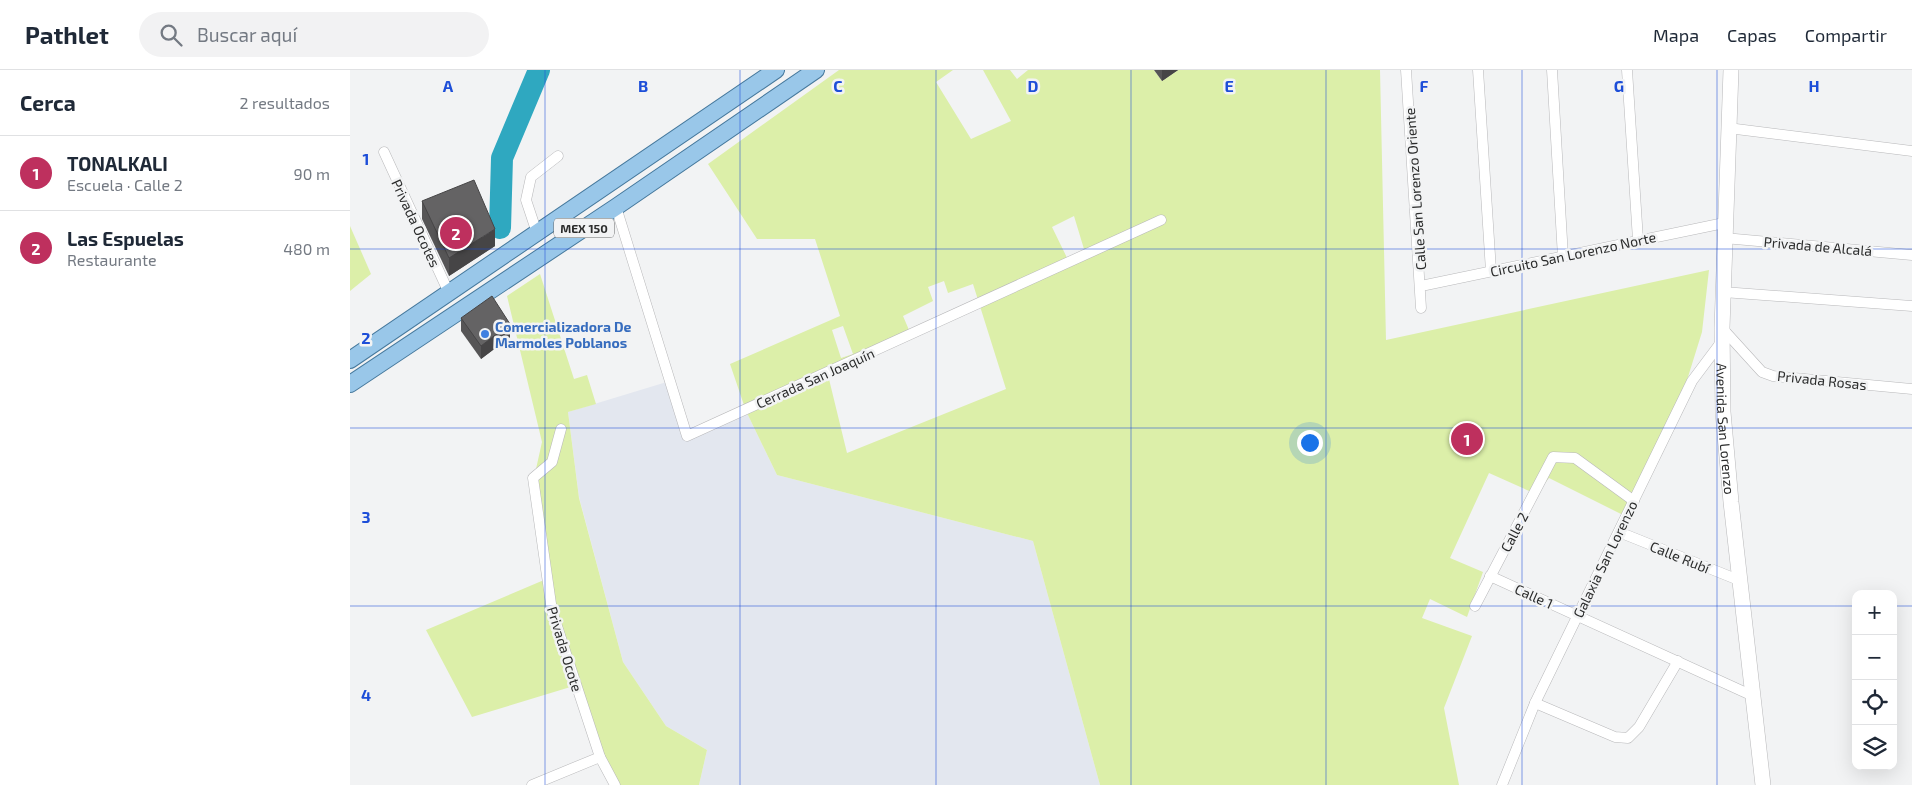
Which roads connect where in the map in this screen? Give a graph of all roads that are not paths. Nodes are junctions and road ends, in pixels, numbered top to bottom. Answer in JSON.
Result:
{"nodes":[{"id":1,"x":776,"y":70,"type":"edge"},
{"id":2,"x":816,"y":70,"type":"edge"},
{"id":3,"x":1406,"y":70,"type":"edge"},
{"id":4,"x":1478,"y":70,"type":"edge"},
{"id":5,"x":1552,"y":70,"type":"edge"},
{"id":6,"x":1627,"y":70,"type":"edge"},
{"id":7,"x":1731,"y":70,"type":"edge"},
{"id":8,"x":1728,"y":128,"type":"junction"},
{"id":9,"x":1912,"y":151,"type":"edge"},
{"id":10,"x":384,"y":152,"type":"dead end"},
{"id":11,"x":558,"y":156,"type":"dead end"},
{"id":12,"x":616,"y":207,"type":"junction"},
{"id":13,"x":1162,"y":220,"type":"dead end"},
{"id":14,"x":1724,"y":223,"type":"junction"},
{"id":15,"x":537,"y":233,"type":"junction"},
{"id":16,"x":1724,"y":238,"type":"junction"},
{"id":17,"x":1638,"y":240,"type":"junction"},
{"id":18,"x":1912,"y":255,"type":"edge"},
{"id":19,"x":1563,"y":257,"type":"junction"},
{"id":20,"x":1491,"y":272,"type":"junction"},
{"id":21,"x":1421,"y":286,"type":"junction"},
{"id":22,"x":1723,"y":292,"type":"junction"},
{"id":23,"x":449,"y":293,"type":"junction"},
{"id":24,"x":1912,"y":306,"type":"edge"},
{"id":25,"x":1421,"y":308,"type":"dead end"},
{"id":26,"x":1722,"y":334,"type":"junction"},
{"id":27,"x":350,"y":360,"type":"edge"},
{"id":28,"x":350,"y":384,"type":"edge"},
{"id":29,"x":1912,"y":390,"type":"edge"},
{"id":30,"x":561,"y":428,"type":"dead end"},
{"id":31,"x":1634,"y":501,"type":"junction"},
{"id":32,"x":1619,"y":532,"type":"junction"},
{"id":33,"x":1490,"y":576,"type":"junction"},
{"id":34,"x":1741,"y":582,"type":"junction"},
{"id":35,"x":1475,"y":606,"type":"dead end"},
{"id":36,"x":1578,"y":615,"type":"junction"},
{"id":37,"x":1678,"y":661,"type":"junction"},
{"id":38,"x":1753,"y":696,"type":"junction"},
{"id":39,"x":1535,"y":702,"type":"junction"},
{"id":40,"x":600,"y":757,"type":"junction"},
{"id":41,"x":532,"y":785,"type":"edge"},
{"id":42,"x":614,"y":785,"type":"edge"},
{"id":43,"x":1502,"y":785,"type":"edge"},
{"id":44,"x":1763,"y":785,"type":"edge"}],
"edges":[{"from":1,"to":15,"type":"main road","number":"MEX 150"},
{"from":2,"to":12,"type":"main road","number":"MEX 150"},
{"from":3,"to":21,"type":"street","name":"Calle San Lorenzo Oriente"},
{"from":4,"to":20,"type":"street"},
{"from":5,"to":19,"type":"street"},
{"from":6,"to":17,"type":"street"},
{"from":7,"to":8,"type":"street","name":"Avenida San Lorenzo"},
{"from":8,"to":9,"type":"street"},
{"from":8,"to":14,"type":"street","name":"Avenida San Lorenzo"},
{"from":10,"to":23,"type":"street","name":"Privada Ocotes"},
{"from":11,"to":15,"type":"street"},
{"from":12,"to":13,"type":"street","name":"Cerrada San Joaquín"},
{"from":12,"to":28,"type":"main road","number":"MEX 150"},
{"from":14,"to":16,"type":"street","name":"Avenida San Lorenzo"},
{"from":14,"to":17,"type":"street","name":"Circuito San Lorenzo Norte"},
{"from":15,"to":23,"type":"main road","number":"MEX 150"},
{"from":16,"to":18,"type":"street","name":"Privada de Alcalá"},
{"from":16,"to":22,"type":"street","name":"Avenida San Lorenzo"},
{"from":17,"to":19,"type":"street","name":"Circuito San Lorenzo Norte"},
{"from":19,"to":20,"type":"street","name":"Circuito San Lorenzo Norte"},
{"from":20,"to":21,"type":"street","name":"Circuito San Lorenzo Norte"},
{"from":21,"to":25,"type":"street","name":"Calle San Lorenzo Oriente"},
{"from":22,"to":24,"type":"street"},
{"from":22,"to":26,"type":"street","name":"Avenida San Lorenzo"},
{"from":23,"to":27,"type":"main road","number":"MEX 150"},
{"from":26,"to":29,"type":"street","name":"Privada Rosas"},
{"from":26,"to":31,"type":"street","name":"Galaxia San Lorenzo"},
{"from":26,"to":34,"type":"street","name":"Avenida San Lorenzo"},
{"from":30,"to":40,"type":"street","name":"Privada Ocote"},
{"from":31,"to":32,"type":"street","name":"Galaxia San Lorenzo"},
{"from":31,"to":33,"type":"street","name":"Calle 2"},
{"from":32,"to":34,"type":"street","name":"Calle Rubí"},
{"from":32,"to":36,"type":"street","name":"Galaxia San Lorenzo"},
{"from":33,"to":35,"type":"street","name":"Calle 2"},
{"from":33,"to":36,"type":"street","name":"Calle 1"},
{"from":34,"to":38,"type":"street","name":"Avenida San Lorenzo"},
{"from":36,"to":37,"type":"street","name":"Calle 1"},
{"from":36,"to":39,"type":"street","name":"Galaxia San Lorenzo"},
{"from":37,"to":38,"type":"street","name":"Calle 1"},
{"from":37,"to":39,"type":"street"},
{"from":38,"to":44,"type":"street","name":"Avenida San Lorenzo"},
{"from":39,"to":43,"type":"street","name":"Galaxia San Lorenzo"},
{"from":40,"to":41,"type":"street"},
{"from":40,"to":42,"type":"street","name":"Privada Ocote"}]}
